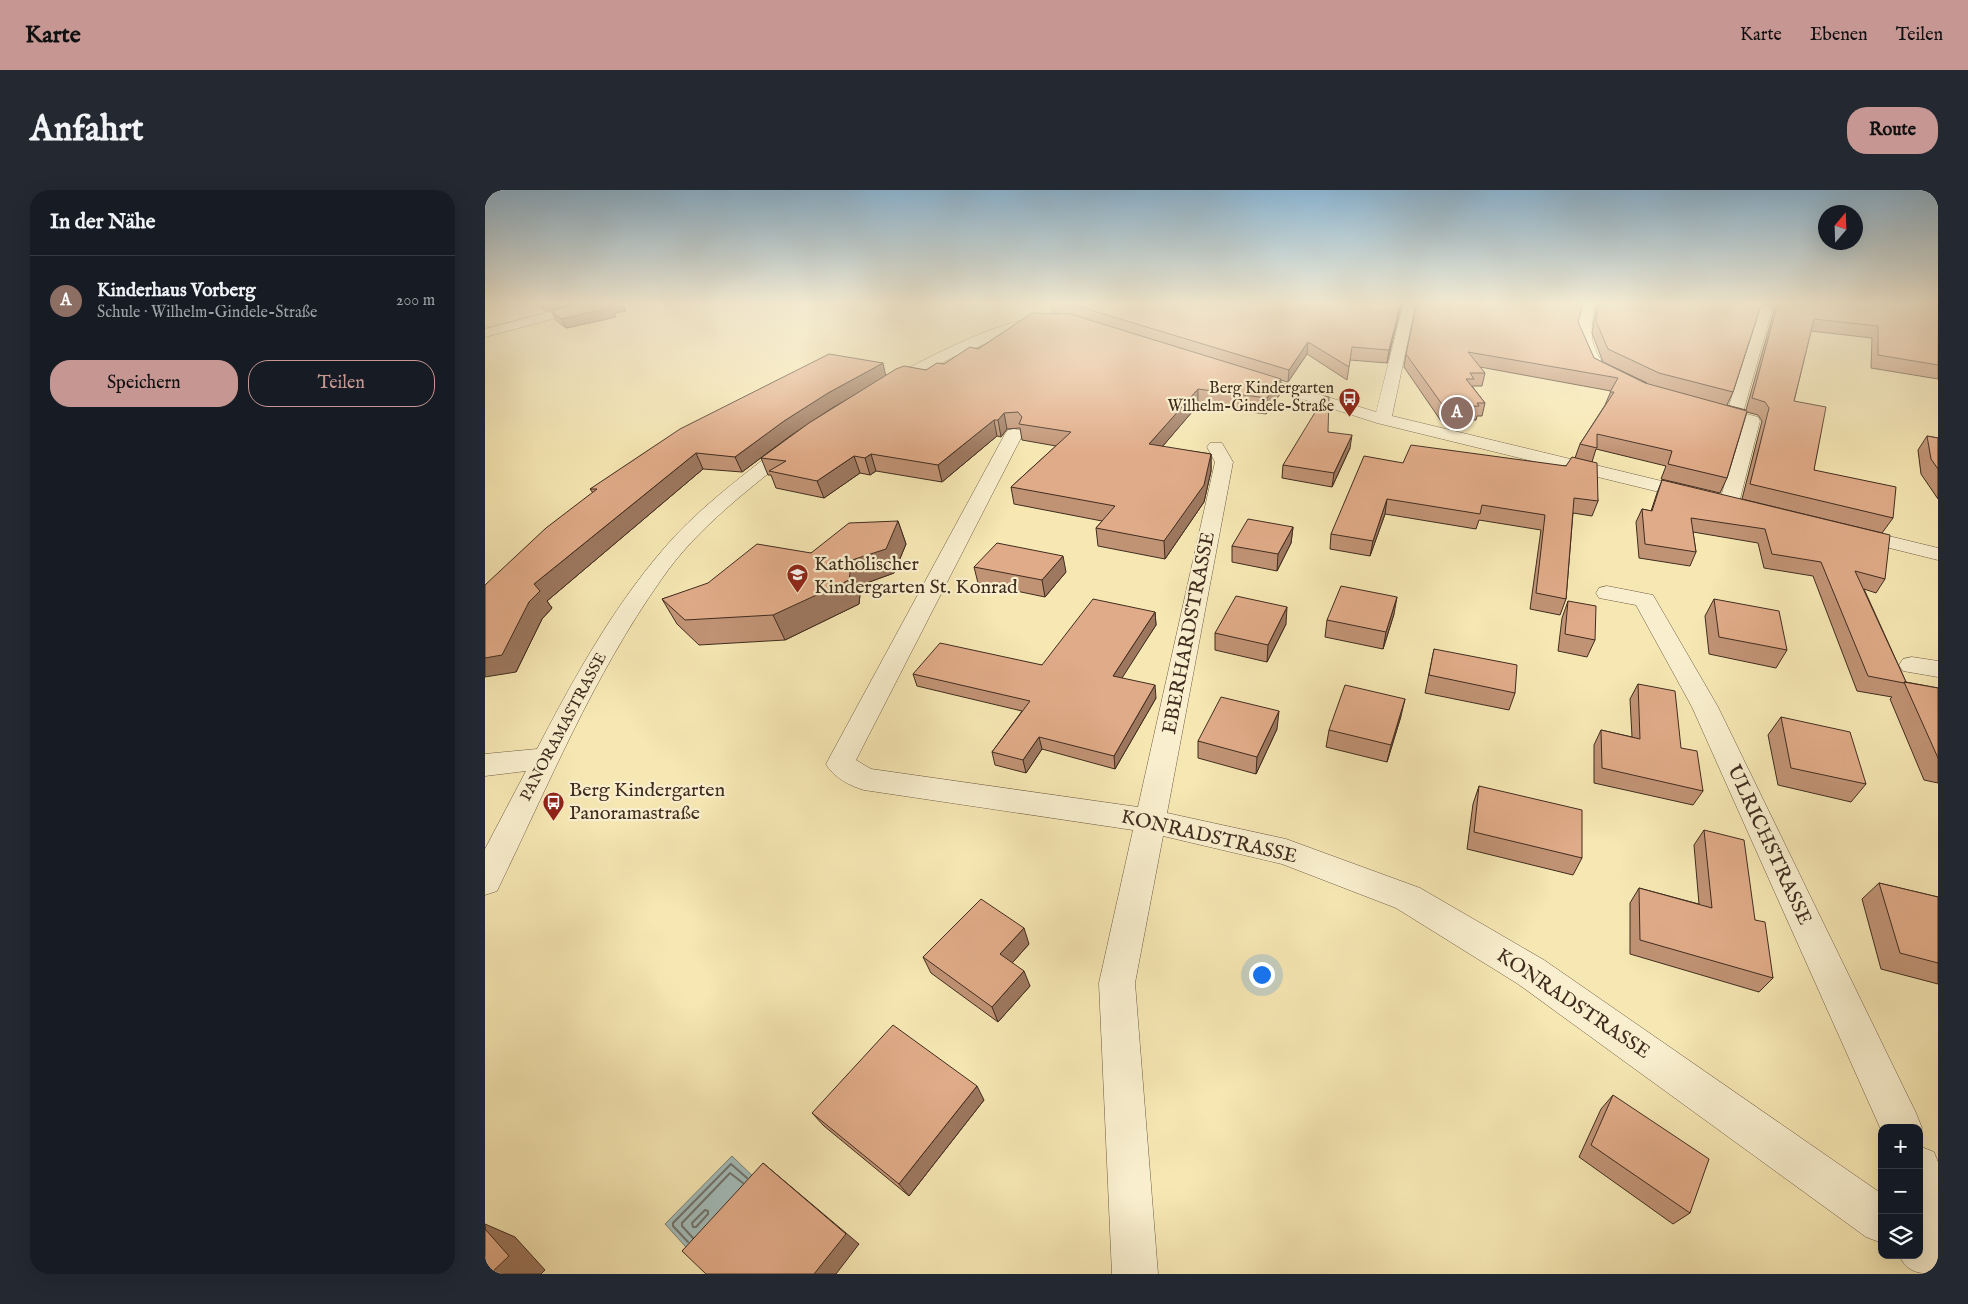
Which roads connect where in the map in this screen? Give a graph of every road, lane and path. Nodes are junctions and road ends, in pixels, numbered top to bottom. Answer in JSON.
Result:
{"nodes":[{"id":1,"x":952,"y":353,"type":"edge"},
{"id":2,"x":1398,"y":353,"type":"edge"},
{"id":3,"x":1591,"y":353,"type":"edge"},
{"id":4,"x":1754,"y":353,"type":"edge"},
{"id":5,"x":1232,"y":371,"type":"edge"},
{"id":6,"x":1613,"y":374,"type":"edge"},
{"id":7,"x":872,"y":394,"type":"edge"},
{"id":8,"x":1717,"y":410,"type":"edge"},
{"id":9,"x":1734,"y":415,"type":"junction"},
{"id":10,"x":1383,"y":418,"type":"junction"},
{"id":11,"x":808,"y":434,"type":"edge"},
{"id":12,"x":1014,"y":434,"type":"dead end"},
{"id":13,"x":1216,"y":447,"type":"dead end"},
{"id":14,"x":1729,"y":503,"type":"junction"},
{"id":15,"x":1748,"y":507,"type":"edge"},
{"id":16,"x":1833,"y":528,"type":"edge"},
{"id":17,"x":1938,"y":554,"type":"edge"},
{"id":18,"x":1607,"y":593,"type":"dead end"},
{"id":19,"x":1912,"y":664,"type":"dead end"},
{"id":20,"x":1938,"y":668,"type":"edge"},
{"id":21,"x":546,"y":758,"type":"junction"},
{"id":22,"x":485,"y":765,"type":"edge"},
{"id":23,"x":1151,"y":820,"type":"junction"},
{"id":24,"x":485,"y":881,"type":"edge"},
{"id":25,"x":1899,"y":1124,"type":"edge"},
{"id":26,"x":1920,"y":1169,"type":"edge"},
{"id":27,"x":1878,"y":1218,"type":"edge"},
{"id":28,"x":1938,"y":1228,"type":"edge"},
{"id":29,"x":1923,"y":1251,"type":"edge"},
{"id":30,"x":1938,"y":1261,"type":"edge"},
{"id":31,"x":1135,"y":1274,"type":"edge"}],
"edges":[{"from":1,"to":7,"type":"street"},
{"from":2,"to":10,"type":"street"},
{"from":3,"to":6,"type":"street"},
{"from":4,"to":9,"type":"street"},
{"from":5,"to":10,"type":"street"},
{"from":8,"to":9,"type":"street"},
{"from":9,"to":14,"type":"street"},
{"from":10,"to":14,"type":"street"},
{"from":11,"to":21,"type":"street","name":"PANORAMASTRASSE"},
{"from":12,"to":23,"type":"street","name":"KONRADSTRASSE"},
{"from":13,"to":23,"type":"street","name":"EBERHARDSTRASSE"},
{"from":14,"to":15,"type":"street"},
{"from":16,"to":17,"type":"street"},
{"from":18,"to":25,"type":"street","name":"ULRICHSTRASSE"},
{"from":19,"to":20,"type":"street"},
{"from":21,"to":22,"type":"street"},
{"from":21,"to":24,"type":"street","name":"PANORAMASTRASSE"},
{"from":23,"to":27,"type":"street","name":"KONRADSTRASSE"},
{"from":23,"to":31,"type":"street","name":"EBERHARDSTRASSE"},
{"from":26,"to":28,"type":"street"},
{"from":29,"to":30,"type":"street"}]}
